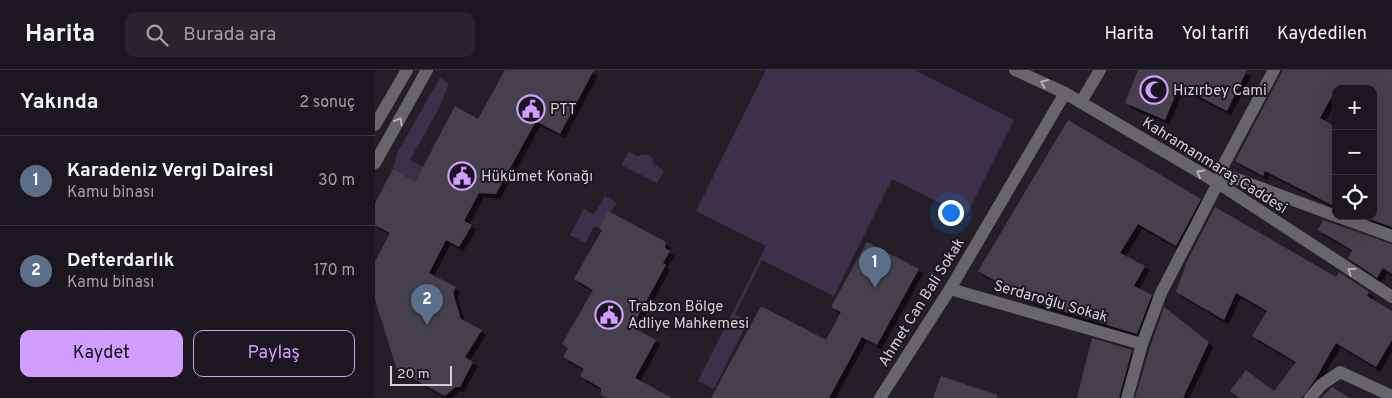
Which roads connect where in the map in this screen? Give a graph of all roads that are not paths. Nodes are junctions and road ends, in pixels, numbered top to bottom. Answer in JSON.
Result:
{"nodes":[{"id":1,"x":407,"y":70,"type":"edge"},
{"id":2,"x":427,"y":70,"type":"edge"},
{"id":3,"x":1015,"y":70,"type":"edge"},
{"id":4,"x":1099,"y":70,"type":"edge"},
{"id":5,"x":1274,"y":70,"type":"edge"},
{"id":6,"x":1065,"y":92,"type":"junction"},
{"id":7,"x":1081,"y":102,"type":"junction"},
{"id":8,"x":375,"y":125,"type":"edge"},
{"id":9,"x":375,"y":163,"type":"edge"},
{"id":10,"x":1220,"y":178,"type":"junction"},
{"id":11,"x":1332,"y":214,"type":"edge"},
{"id":12,"x":1349,"y":220,"type":"edge"},
{"id":13,"x":1392,"y":236,"type":"edge"},
{"id":14,"x":950,"y":289,"type":"junction"},
{"id":15,"x":1392,"y":297,"type":"edge"},
{"id":16,"x":1142,"y":344,"type":"junction"},
{"id":17,"x":1392,"y":396,"type":"edge"},
{"id":18,"x":881,"y":398,"type":"edge"},
{"id":19,"x":1127,"y":398,"type":"edge"},
{"id":20,"x":1310,"y":398,"type":"edge"}],
"edges":[{"from":1,"to":8,"type":"street"},
{"from":9,"to":2,"type":"street","one_way":true},
{"from":6,"to":3,"type":"street","name":"Kahramanmaraş Caddesi","one_way":true},
{"from":4,"to":7,"type":"street"},
{"from":5,"to":10,"type":"street"},
{"from":6,"to":7,"type":"street","name":"Kahramanmaraş Caddesi"},
{"from":6,"to":14,"type":"street","name":"Ahmet Can Bali Sokak"},
{"from":10,"to":7,"type":"street","name":"Kahramanmaraş Caddesi","one_way":true},
{"from":10,"to":11,"type":"street"},
{"from":15,"to":10,"type":"street","name":"Kahramanmaraş Caddesi","one_way":true},
{"from":10,"to":16,"type":"street"},
{"from":12,"to":13,"type":"street"},
{"from":14,"to":16,"type":"street","name":"Serdaroğlu Sokak"},
{"from":14,"to":18,"type":"street","name":"Ahmet Can Bali Sokak"},
{"from":16,"to":19,"type":"street"},
{"from":17,"to":20,"type":"street"}]}
